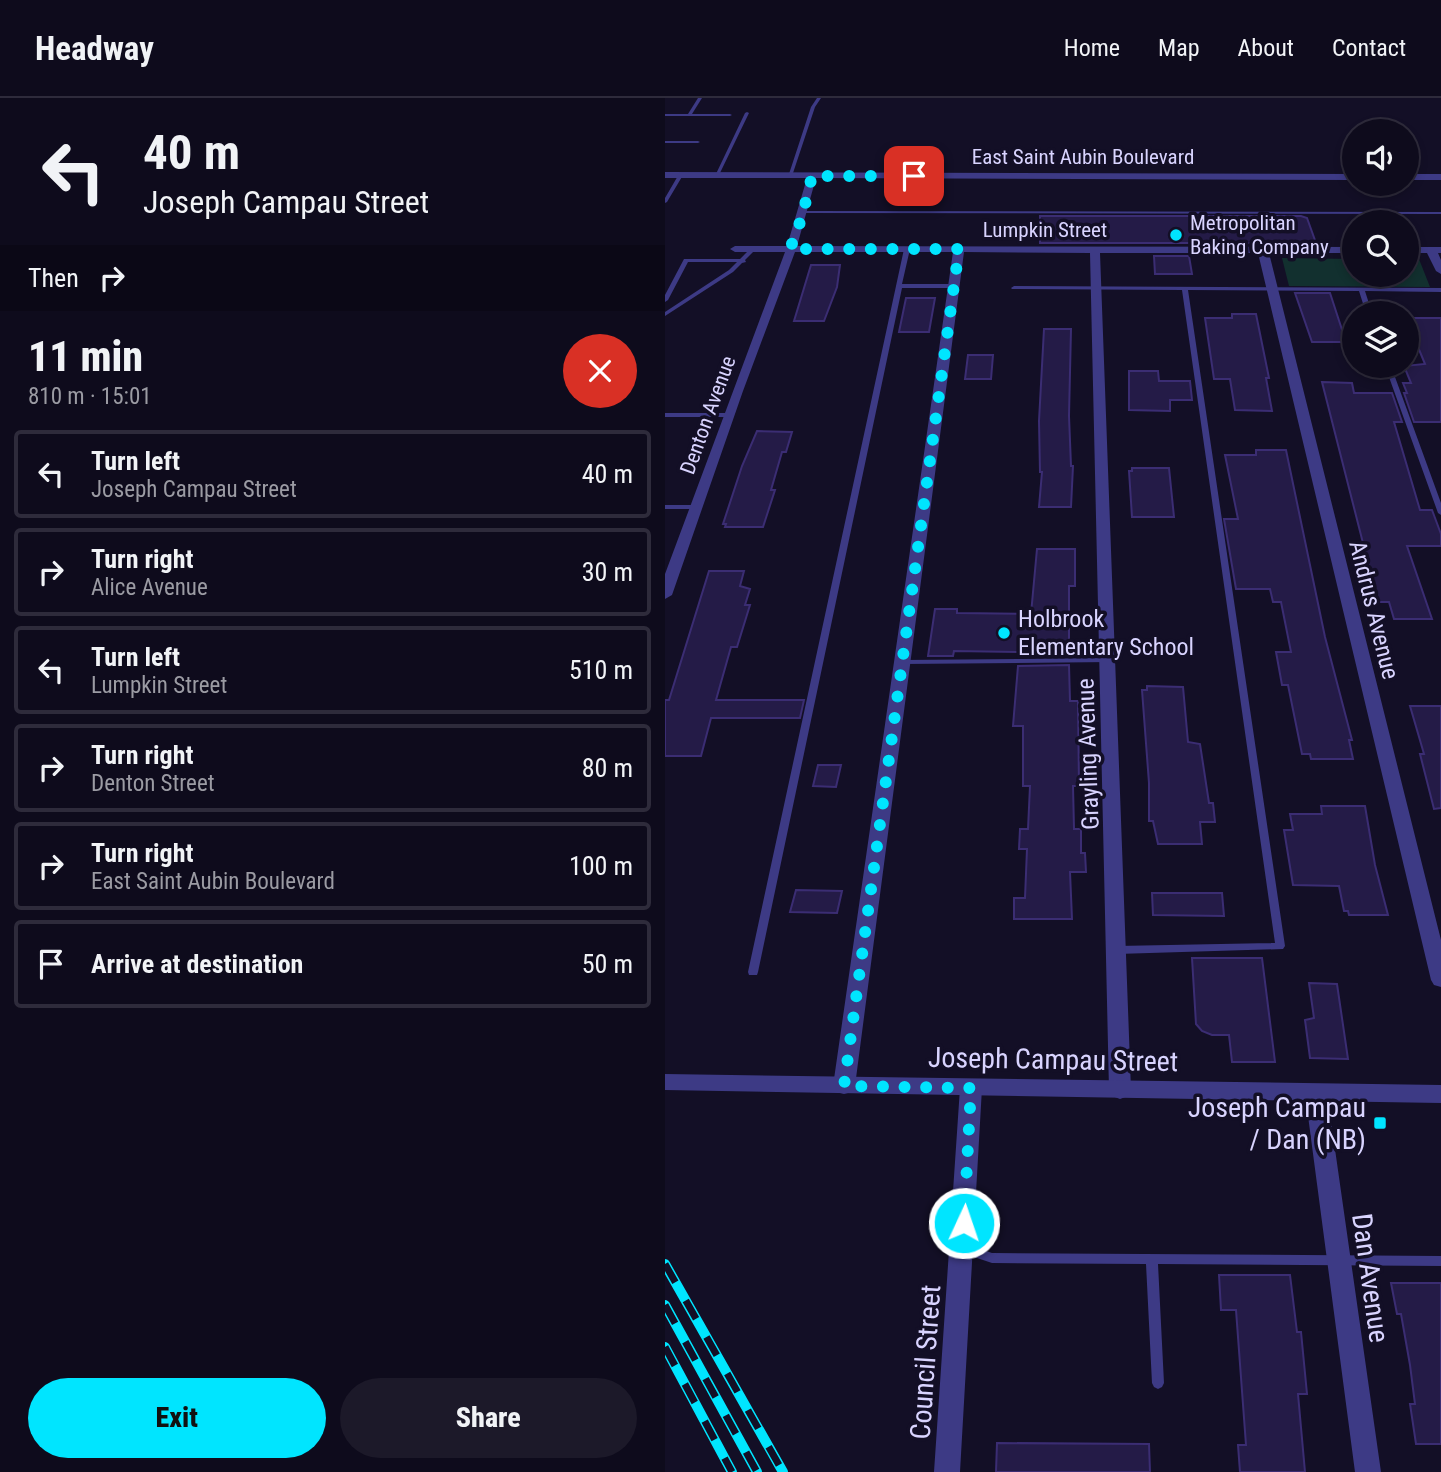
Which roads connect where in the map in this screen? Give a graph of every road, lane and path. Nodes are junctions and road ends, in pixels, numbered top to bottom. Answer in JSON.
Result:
{"nodes":[{"id":1,"x":699,"y":98,"type":"edge"},
{"id":2,"x":820,"y":98,"type":"edge"},
{"id":3,"x":747,"y":113,"type":"dead end"},
{"id":4,"x":730,"y":115,"type":"dead end"},
{"id":5,"x":665,"y":116,"type":"edge"},
{"id":6,"x":689,"y":116,"type":"junction"},
{"id":7,"x":665,"y":142,"type":"edge"},
{"id":8,"x":698,"y":142,"type":"dead end"},
{"id":9,"x":665,"y":175,"type":"edge"},
{"id":10,"x":681,"y":175,"type":"junction"},
{"id":11,"x":717,"y":175,"type":"junction"},
{"id":12,"x":790,"y":176,"type":"junction"},
{"id":13,"x":812,"y":176,"type":"junction"},
{"id":14,"x":1342,"y":177,"type":"edge"},
{"id":15,"x":1419,"y":177,"type":"edge"},
{"id":16,"x":1441,"y":177,"type":"edge"},
{"id":17,"x":665,"y":202,"type":"edge"},
{"id":18,"x":802,"y":212,"type":"junction"},
{"id":19,"x":1441,"y":213,"type":"edge"},
{"id":20,"x":734,"y":248,"type":"dead end"},
{"id":21,"x":753,"y":249,"type":"junction"},
{"id":22,"x":790,"y":249,"type":"junction"},
{"id":23,"x":907,"y":249,"type":"junction"},
{"id":24,"x":959,"y":249,"type":"junction"},
{"id":25,"x":1095,"y":249,"type":"junction"},
{"id":26,"x":1263,"y":250,"type":"junction"},
{"id":27,"x":1342,"y":250,"type":"edge"},
{"id":28,"x":1436,"y":250,"type":"edge"},
{"id":29,"x":744,"y":261,"type":"junction"},
{"id":30,"x":1441,"y":271,"type":"edge"},
{"id":31,"x":899,"y":286,"type":"junction"},
{"id":32,"x":954,"y":286,"type":"junction"},
{"id":33,"x":1014,"y":288,"type":"dead end"},
{"id":34,"x":1096,"y":289,"type":"junction"},
{"id":35,"x":1185,"y":289,"type":"junction"},
{"id":36,"x":1273,"y":289,"type":"junction"},
{"id":37,"x":1361,"y":289,"type":"junction"},
{"id":38,"x":1441,"y":290,"type":"edge"},
{"id":39,"x":665,"y":300,"type":"edge"},
{"id":40,"x":1365,"y":301,"type":"edge"},
{"id":41,"x":665,"y":314,"type":"edge"},
{"id":42,"x":1392,"y":378,"type":"edge"},
{"id":43,"x":665,"y":415,"type":"edge"},
{"id":44,"x":728,"y":415,"type":"junction"},
{"id":45,"x":665,"y":507,"type":"edge"},
{"id":46,"x":696,"y":507,"type":"junction"},
{"id":47,"x":1441,"y":513,"type":"edge"},
{"id":48,"x":665,"y":595,"type":"edge"},
{"id":49,"x":1108,"y":660,"type":"junction"},
{"id":50,"x":902,"y":662,"type":"junction"},
{"id":51,"x":1116,"y":950,"type":"junction"},
{"id":52,"x":1438,"y":956,"type":"edge"},
{"id":53,"x":753,"y":972,"type":"dead end"},
{"id":54,"x":1441,"y":980,"type":"edge"},
{"id":55,"x":665,"y":1082,"type":"edge"},
{"id":56,"x":844,"y":1086,"type":"junction"},
{"id":57,"x":971,"y":1088,"type":"junction"},
{"id":58,"x":1120,"y":1090,"type":"junction"},
{"id":59,"x":1316,"y":1093,"type":"junction"},
{"id":60,"x":1441,"y":1094,"type":"edge"},
{"id":61,"x":963,"y":1248,"type":"junction"},
{"id":62,"x":1152,"y":1259,"type":"junction"},
{"id":63,"x":1339,"y":1261,"type":"junction"},
{"id":64,"x":1441,"y":1261,"type":"edge"},
{"id":65,"x":1158,"y":1383,"type":"dead end"},
{"id":66,"x":947,"y":1472,"type":"edge"},
{"id":67,"x":1368,"y":1472,"type":"edge"}],
"edges":[{"from":1,"to":6,"type":"lane"},
{"from":2,"to":12,"type":"lane"},
{"from":3,"to":11,"type":"lane"},
{"from":4,"to":6,"type":"lane"},
{"from":5,"to":6,"type":"lane"},
{"from":7,"to":8,"type":"lane"},
{"from":9,"to":10,"type":"street","name":"East Saint Aubin Boulevard"},
{"from":10,"to":11,"type":"street","name":"East Saint Aubin Boulevard"},
{"from":10,"to":17,"type":"lane"},
{"from":11,"to":12,"type":"street","name":"East Saint Aubin Boulevard"},
{"from":12,"to":13,"type":"street","name":"East Saint Aubin Boulevard"},
{"from":13,"to":14,"type":"street","name":"East Saint Aubin Boulevard"},
{"from":13,"to":18,"type":"street","name":"Denton Avenue"},
{"from":15,"to":16,"type":"street"},
{"from":18,"to":19,"type":"lane"},
{"from":18,"to":22,"type":"street","name":"Denton Avenue"},
{"from":20,"to":21,"type":"street","name":"Lumpkin Street"},
{"from":21,"to":22,"type":"street","name":"Lumpkin Street"},
{"from":21,"to":29,"type":"lane"},
{"from":22,"to":23,"type":"street","name":"Lumpkin Street"},
{"from":22,"to":44,"type":"street","name":"Denton Avenue"},
{"from":23,"to":24,"type":"street","name":"Lumpkin Street"},
{"from":23,"to":31,"type":"lane"},
{"from":24,"to":25,"type":"street","name":"Lumpkin Street"},
{"from":24,"to":32,"type":"street"},
{"from":25,"to":26,"type":"street","name":"Lumpkin Street"},
{"from":25,"to":34,"type":"street","name":"Grayling Avenue"},
{"from":26,"to":27,"type":"street","name":"Lumpkin Street"},
{"from":26,"to":36,"type":"street","name":"Andrus Avenue"},
{"from":28,"to":30,"type":"street"},
{"from":29,"to":39,"type":"lane"},
{"from":29,"to":41,"type":"lane"},
{"from":31,"to":32,"type":"lane"},
{"from":31,"to":53,"type":"lane"},
{"from":32,"to":50,"type":"street"},
{"from":33,"to":34,"type":"lane"},
{"from":34,"to":35,"type":"lane"},
{"from":34,"to":49,"type":"street","name":"Grayling Avenue"},
{"from":35,"to":36,"type":"lane"},
{"from":35,"to":51,"type":"lane"},
{"from":36,"to":37,"type":"lane"},
{"from":36,"to":52,"type":"street","name":"Andrus Avenue"},
{"from":37,"to":38,"type":"lane"},
{"from":37,"to":40,"type":"lane"},
{"from":42,"to":47,"type":"lane"},
{"from":43,"to":44,"type":"lane"},
{"from":44,"to":46,"type":"street","name":"Denton Avenue"},
{"from":45,"to":46,"type":"lane"},
{"from":46,"to":48,"type":"street","name":"Denton Avenue"},
{"from":49,"to":50,"type":"lane"},
{"from":49,"to":51,"type":"street","name":"Grayling Avenue"},
{"from":50,"to":56,"type":"street"},
{"from":51,"to":58,"type":"street","name":"Grayling Avenue"},
{"from":52,"to":54,"type":"street","name":"Andrus Avenue"},
{"from":55,"to":56,"type":"street","name":"Joseph Campau Street"},
{"from":56,"to":57,"type":"street","name":"Joseph Campau Street"},
{"from":57,"to":58,"type":"street","name":"Joseph Campau Street"},
{"from":57,"to":61,"type":"street","name":"Council Street"},
{"from":58,"to":59,"type":"street","name":"Joseph Campau Street"},
{"from":59,"to":60,"type":"street","name":"Joseph Campau Street"},
{"from":59,"to":63,"type":"street","name":"Dan Avenue"},
{"from":61,"to":62,"type":"lane"},
{"from":61,"to":66,"type":"street","name":"Council Street"},
{"from":62,"to":63,"type":"lane"},
{"from":62,"to":65,"type":"lane"},
{"from":63,"to":64,"type":"lane"},
{"from":63,"to":67,"type":"street","name":"Dan Avenue"}]}
